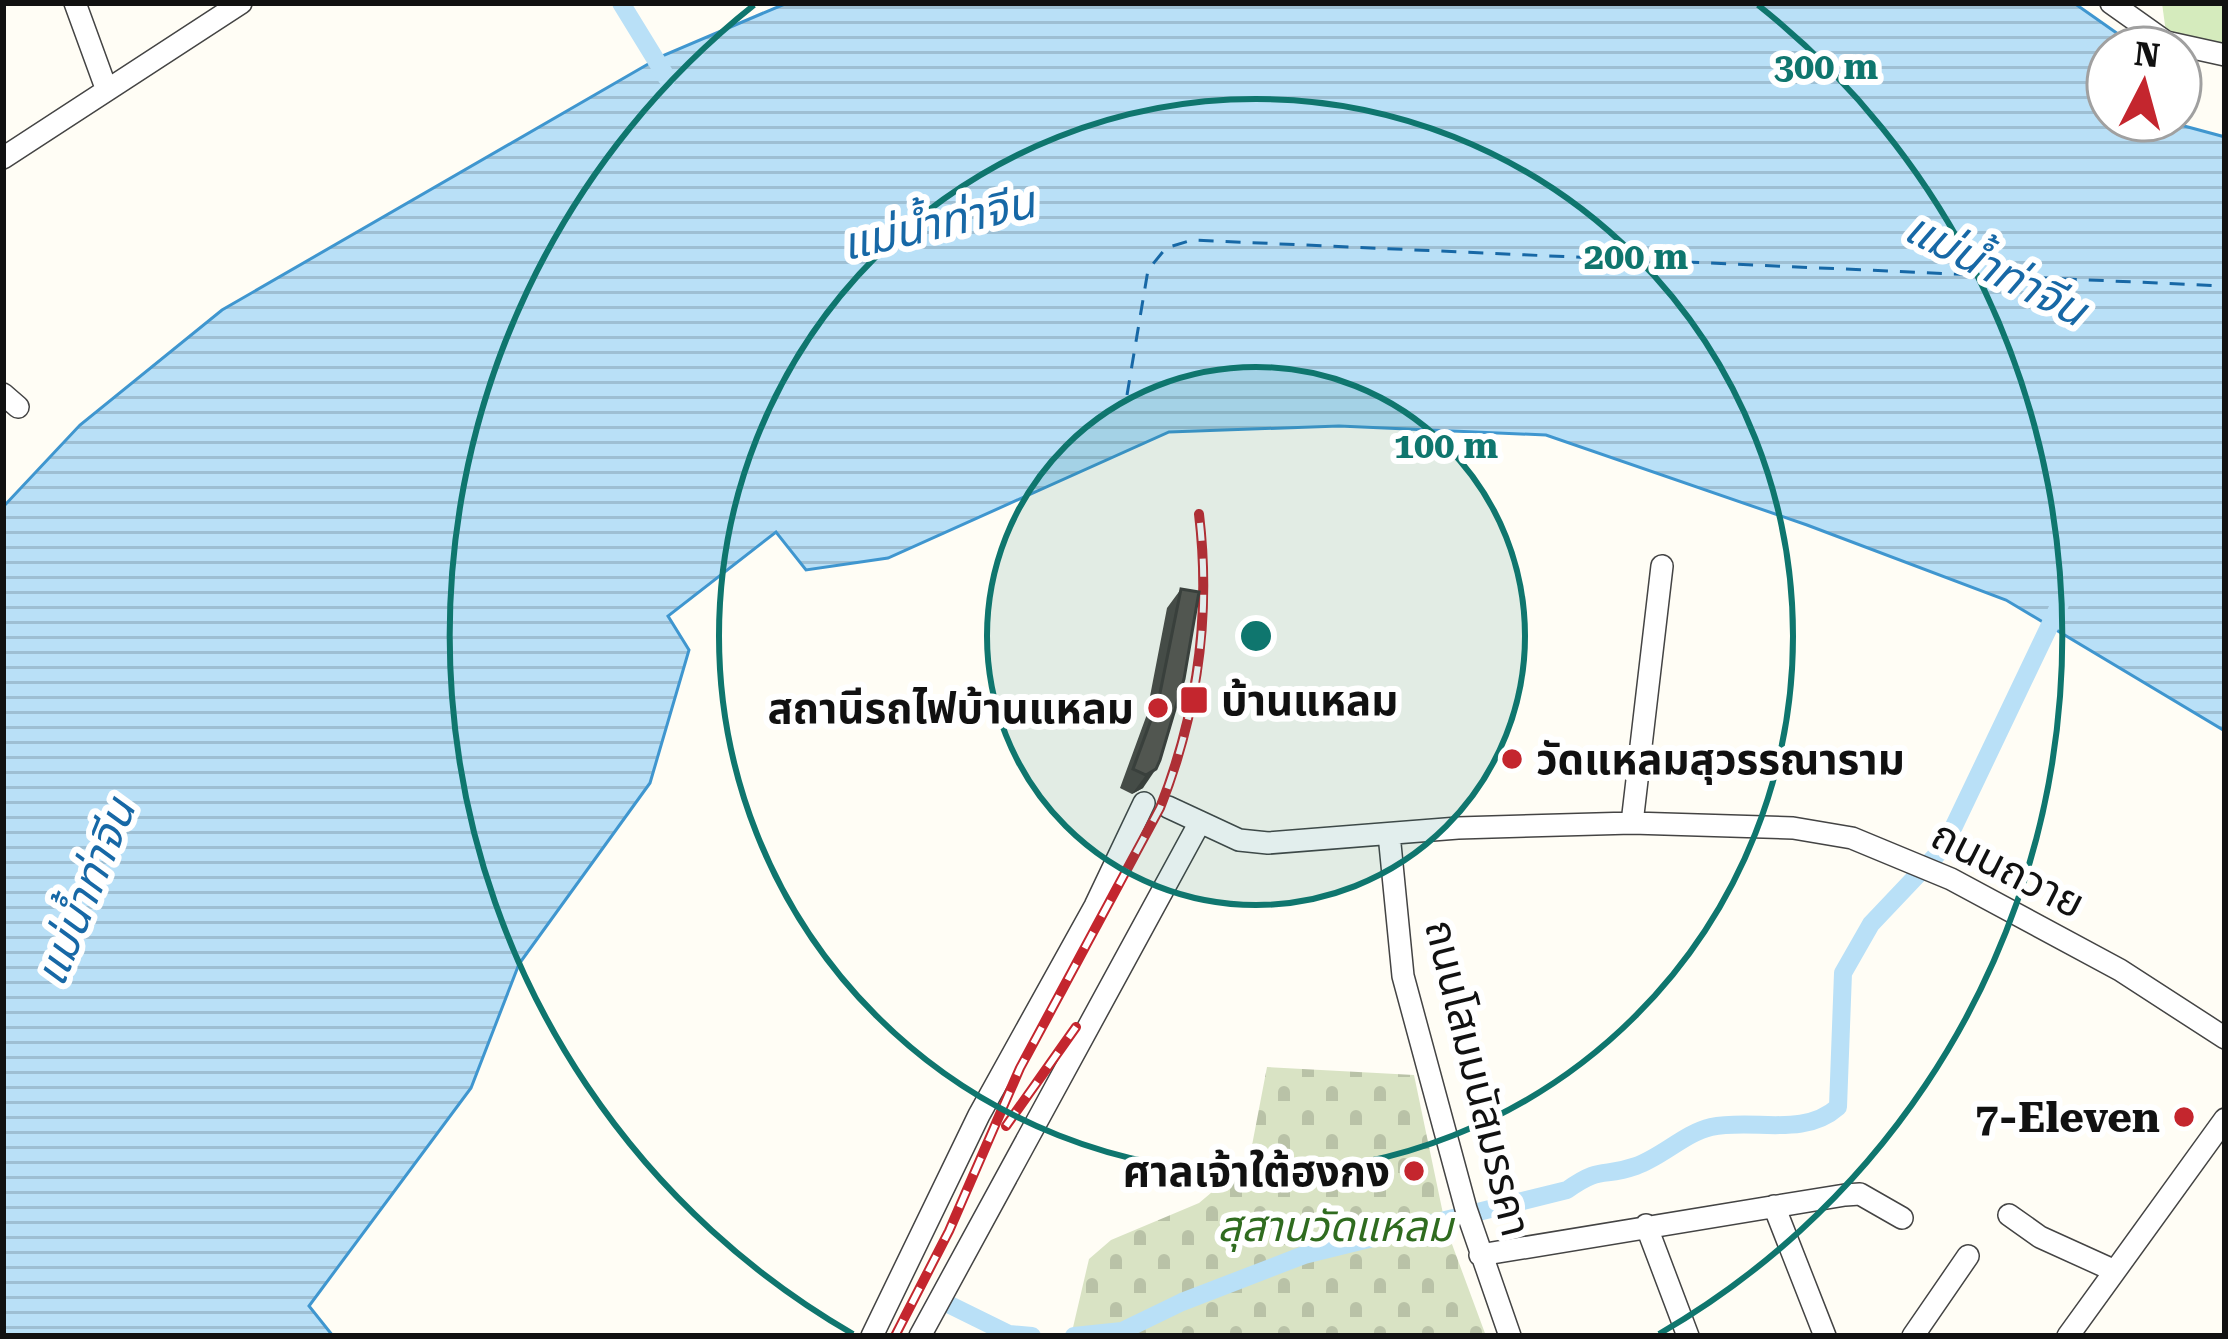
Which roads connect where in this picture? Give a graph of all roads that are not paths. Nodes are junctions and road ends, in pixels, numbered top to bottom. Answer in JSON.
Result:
{"nodes":[{"id":1,"x":75,"y":3,"type":"edge"},
{"id":2,"x":241,"y":3,"type":"edge"},
{"id":3,"x":2111,"y":3,"type":"edge"},
{"id":4,"x":2225,"y":55,"type":"edge"},
{"id":5,"x":106,"y":88,"type":"junction"},
{"id":6,"x":3,"y":158,"type":"edge"},
{"id":7,"x":1662,"y":566,"type":"dead end"},
{"id":8,"x":1144,"y":802,"type":"dead end"},
{"id":9,"x":1168,"y":808,"type":"dead end"},
{"id":10,"x":1200,"y":822,"type":"junction"},
{"id":11,"x":1632,"y":823,"type":"junction"},
{"id":12,"x":1389,"y":834,"type":"junction"},
{"id":13,"x":2225,"y":1038,"type":"edge"},
{"id":14,"x":2225,"y":1119,"type":"edge"},
{"id":15,"x":1774,"y":1206,"type":"junction"},
{"id":16,"x":2009,"y":1215,"type":"dead end"},
{"id":17,"x":1902,"y":1219,"type":"dead end"},
{"id":18,"x":1646,"y":1226,"type":"junction"},
{"id":19,"x":1480,"y":1255,"type":"junction"},
{"id":20,"x":1968,"y":1256,"type":"dead end"},
{"id":21,"x":2115,"y":1271,"type":"junction"},
{"id":22,"x":872,"y":1336,"type":"edge"},
{"id":23,"x":920,"y":1336,"type":"edge"},
{"id":24,"x":1510,"y":1336,"type":"edge"},
{"id":25,"x":1688,"y":1336,"type":"edge"},
{"id":26,"x":1825,"y":1336,"type":"edge"},
{"id":27,"x":1912,"y":1336,"type":"edge"},
{"id":28,"x":2068,"y":1336,"type":"edge"}],
"edges":[{"from":1,"to":5,"type":"street"},
{"from":2,"to":5,"type":"street"},
{"from":3,"to":4,"type":"street"},
{"from":5,"to":6,"type":"street"},
{"from":7,"to":11,"type":"street"},
{"from":8,"to":22,"type":"street"},
{"from":9,"to":10,"type":"street","name":"ถนนถวาย"},
{"from":10,"to":12,"type":"street","name":"ถนนถวาย"},
{"from":10,"to":23,"type":"street"},
{"from":11,"to":12,"type":"street","name":"ถนนถวาย"},
{"from":11,"to":13,"type":"street","name":"ถนนถวาย"},
{"from":12,"to":19,"type":"street","name":"ถนนโสมมนัสมรรคา"},
{"from":14,"to":21,"type":"street"},
{"from":15,"to":17,"type":"street"},
{"from":15,"to":18,"type":"street"},
{"from":15,"to":26,"type":"street"},
{"from":16,"to":21,"type":"street"},
{"from":18,"to":19,"type":"street"},
{"from":18,"to":25,"type":"street"},
{"from":19,"to":24,"type":"street","name":"ถนนโสมมนัสมรรคา"},
{"from":20,"to":27,"type":"street"},
{"from":21,"to":28,"type":"street"}]}
